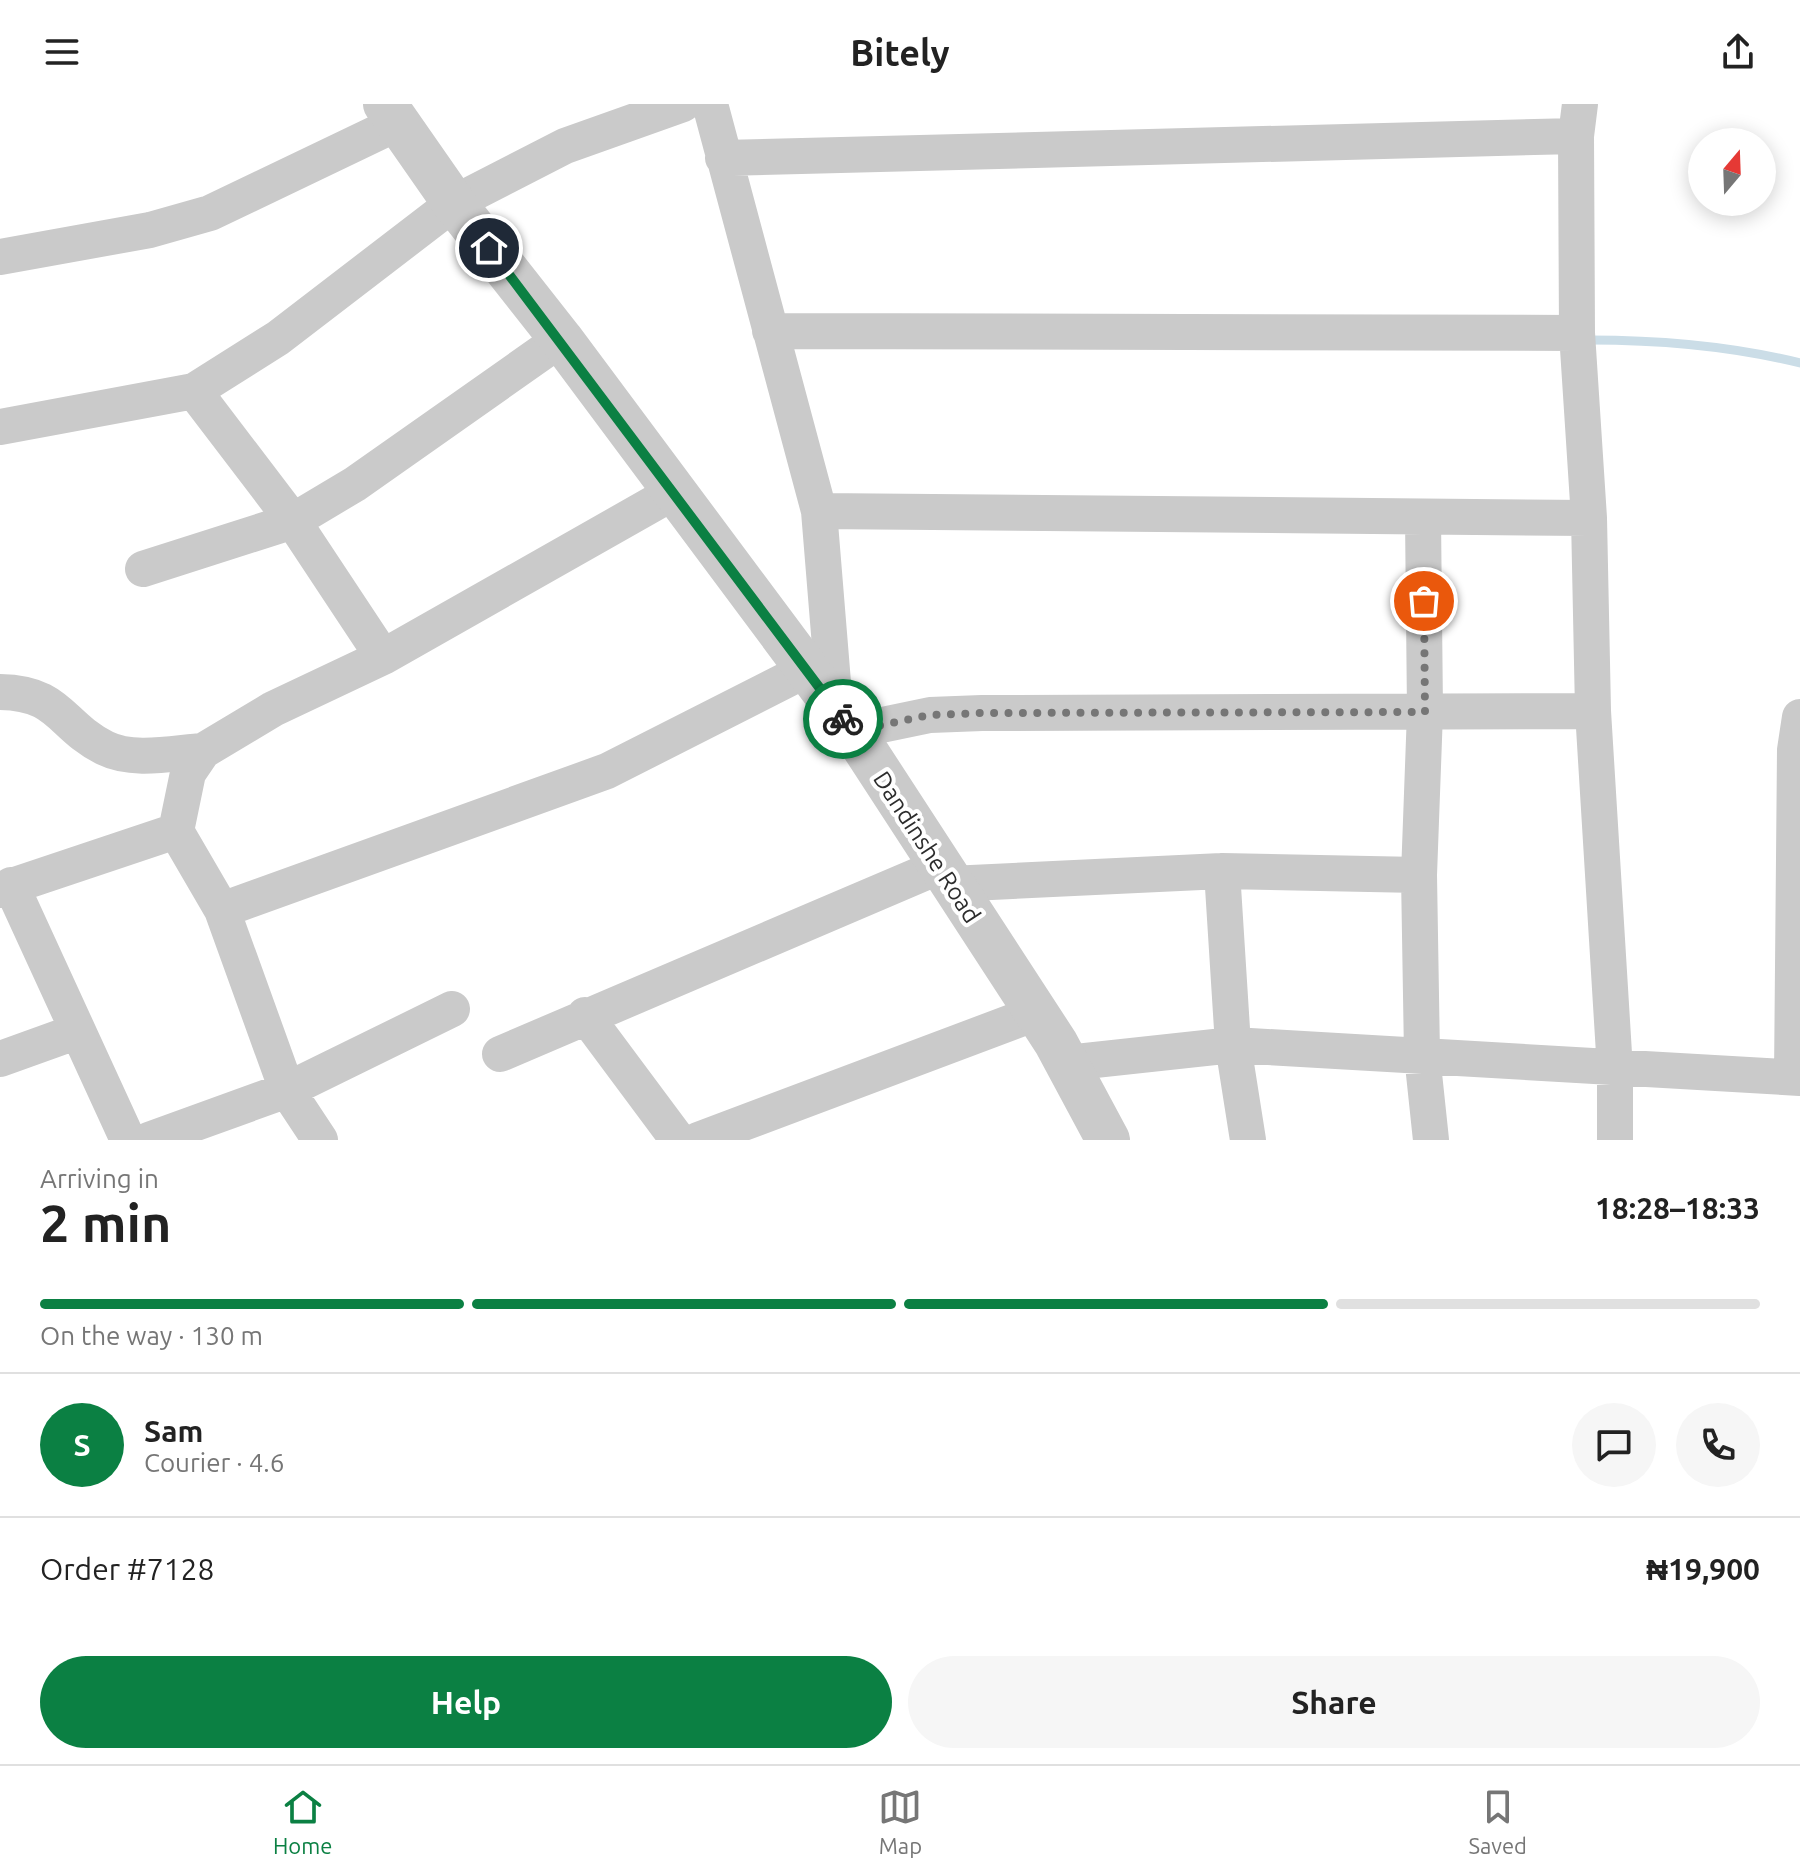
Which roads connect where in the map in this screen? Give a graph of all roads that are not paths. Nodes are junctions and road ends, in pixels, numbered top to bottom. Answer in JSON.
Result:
{"nodes":[{"id":1,"x":683,"y":104,"type":"edge"},
{"id":2,"x":710,"y":104,"type":"edge"},
{"id":3,"x":393,"y":113,"type":"edge"},
{"id":4,"x":1578,"y":120,"type":"edge"},
{"id":5,"x":723,"y":158,"type":"junction"},
{"id":6,"x":454,"y":203,"type":"junction"},
{"id":7,"x":0,"y":257,"type":"edge"},
{"id":8,"x":770,"y":331,"type":"junction"},
{"id":9,"x":1577,"y":333,"type":"junction"},
{"id":10,"x":561,"y":339,"type":"junction"},
{"id":11,"x":194,"y":391,"type":"junction"},
{"id":12,"x":0,"y":427,"type":"edge"},
{"id":13,"x":674,"y":492,"type":"junction"},
{"id":14,"x":819,"y":511,"type":"junction"},
{"id":15,"x":1423,"y":517,"type":"junction"},
{"id":16,"x":1589,"y":518,"type":"junction"},
{"id":17,"x":293,"y":521,"type":"junction"},
{"id":18,"x":143,"y":569,"type":"dead end"},
{"id":19,"x":383,"y":657,"type":"junction"},
{"id":20,"x":806,"y":670,"type":"junction"},
{"id":21,"x":0,"y":692,"type":"edge"},
{"id":22,"x":1593,"y":711,"type":"junction"},
{"id":23,"x":1425,"y":712,"type":"junction"},
{"id":24,"x":844,"y":719,"type":"junction"},
{"id":25,"x":1798,"y":739,"type":"edge"},
{"id":26,"x":203,"y":751,"type":"junction"},
{"id":27,"x":176,"y":831,"type":"junction"},
{"id":28,"x":1222,"y":871,"type":"junction"},
{"id":29,"x":1797,"y":874,"type":"edge"},
{"id":30,"x":944,"y":875,"type":"junction"},
{"id":31,"x":1419,"y":875,"type":"junction"},
{"id":32,"x":5,"y":887,"type":"edge"},
{"id":33,"x":222,"y":910,"type":"junction"},
{"id":34,"x":452,"y":1009,"type":"dead end"},
{"id":35,"x":1036,"y":1013,"type":"junction"},
{"id":36,"x":585,"y":1015,"type":"junction"},
{"id":37,"x":78,"y":1031,"type":"junction"},
{"id":38,"x":1233,"y":1045,"type":"junction"},
{"id":39,"x":500,"y":1054,"type":"dead end"},
{"id":40,"x":1422,"y":1055,"type":"junction"},
{"id":41,"x":0,"y":1059,"type":"edge"},
{"id":42,"x":1067,"y":1063,"type":"junction"},
{"id":43,"x":1615,"y":1070,"type":"junction"},
{"id":44,"x":1796,"y":1077,"type":"edge"},
{"id":45,"x":287,"y":1090,"type":"junction"},
{"id":46,"x":128,"y":1140,"type":"edge"},
{"id":47,"x":149,"y":1140,"type":"edge"},
{"id":48,"x":320,"y":1140,"type":"edge"},
{"id":49,"x":678,"y":1140,"type":"edge"},
{"id":50,"x":698,"y":1140,"type":"edge"},
{"id":51,"x":1108,"y":1140,"type":"edge"},
{"id":52,"x":1248,"y":1140,"type":"edge"},
{"id":53,"x":1431,"y":1140,"type":"edge"},
{"id":54,"x":1615,"y":1140,"type":"edge"}],
"edges":[{"from":1,"to":6,"type":"street"},
{"from":2,"to":5,"type":"street"},
{"from":3,"to":6,"type":"street","name":"Dandinshe Road"},
{"from":3,"to":7,"type":"street"},
{"from":4,"to":5,"type":"street"},
{"from":4,"to":9,"type":"street"},
{"from":5,"to":8,"type":"street"},
{"from":6,"to":10,"type":"street","name":"Dandinshe Road"},
{"from":6,"to":11,"type":"street"},
{"from":8,"to":9,"type":"street"},
{"from":8,"to":14,"type":"street"},
{"from":9,"to":16,"type":"street"},
{"from":10,"to":13,"type":"street","name":"Dandinshe Road"},
{"from":10,"to":17,"type":"street"},
{"from":11,"to":12,"type":"street"},
{"from":11,"to":17,"type":"street"},
{"from":13,"to":19,"type":"street"},
{"from":13,"to":20,"type":"street","name":"Dandinshe Road"},
{"from":14,"to":15,"type":"street"},
{"from":14,"to":24,"type":"street"},
{"from":15,"to":16,"type":"street"},
{"from":15,"to":23,"type":"street"},
{"from":16,"to":22,"type":"street"},
{"from":17,"to":18,"type":"street"},
{"from":17,"to":19,"type":"street"},
{"from":19,"to":26,"type":"street"},
{"from":20,"to":24,"type":"street","name":"Dandinshe Road"},
{"from":20,"to":33,"type":"street"},
{"from":21,"to":26,"type":"street"},
{"from":22,"to":23,"type":"street"},
{"from":22,"to":43,"type":"street"},
{"from":23,"to":24,"type":"street"},
{"from":23,"to":31,"type":"street"},
{"from":24,"to":30,"type":"street","name":"Dandinshe Road"},
{"from":25,"to":29,"type":"street"},
{"from":26,"to":27,"type":"street"},
{"from":27,"to":32,"type":"street"},
{"from":27,"to":33,"type":"street"},
{"from":28,"to":30,"type":"street"},
{"from":28,"to":31,"type":"street"},
{"from":28,"to":38,"type":"street"},
{"from":29,"to":44,"type":"street"},
{"from":30,"to":35,"type":"street","name":"Dandinshe Road"},
{"from":30,"to":36,"type":"street"},
{"from":31,"to":40,"type":"street"},
{"from":32,"to":37,"type":"street"},
{"from":33,"to":45,"type":"street"},
{"from":34,"to":45,"type":"street"},
{"from":35,"to":42,"type":"street","name":"Dandinshe Road"},
{"from":35,"to":50,"type":"street"},
{"from":36,"to":39,"type":"street"},
{"from":36,"to":49,"type":"street"},
{"from":37,"to":41,"type":"street"},
{"from":37,"to":46,"type":"street"},
{"from":38,"to":40,"type":"street"},
{"from":38,"to":42,"type":"street"},
{"from":38,"to":52,"type":"street"},
{"from":40,"to":43,"type":"street"},
{"from":40,"to":53,"type":"street"},
{"from":42,"to":51,"type":"street","name":"Dandinshe Road"},
{"from":43,"to":44,"type":"street"},
{"from":43,"to":54,"type":"street"},
{"from":45,"to":47,"type":"street"},
{"from":45,"to":48,"type":"street"}]}
